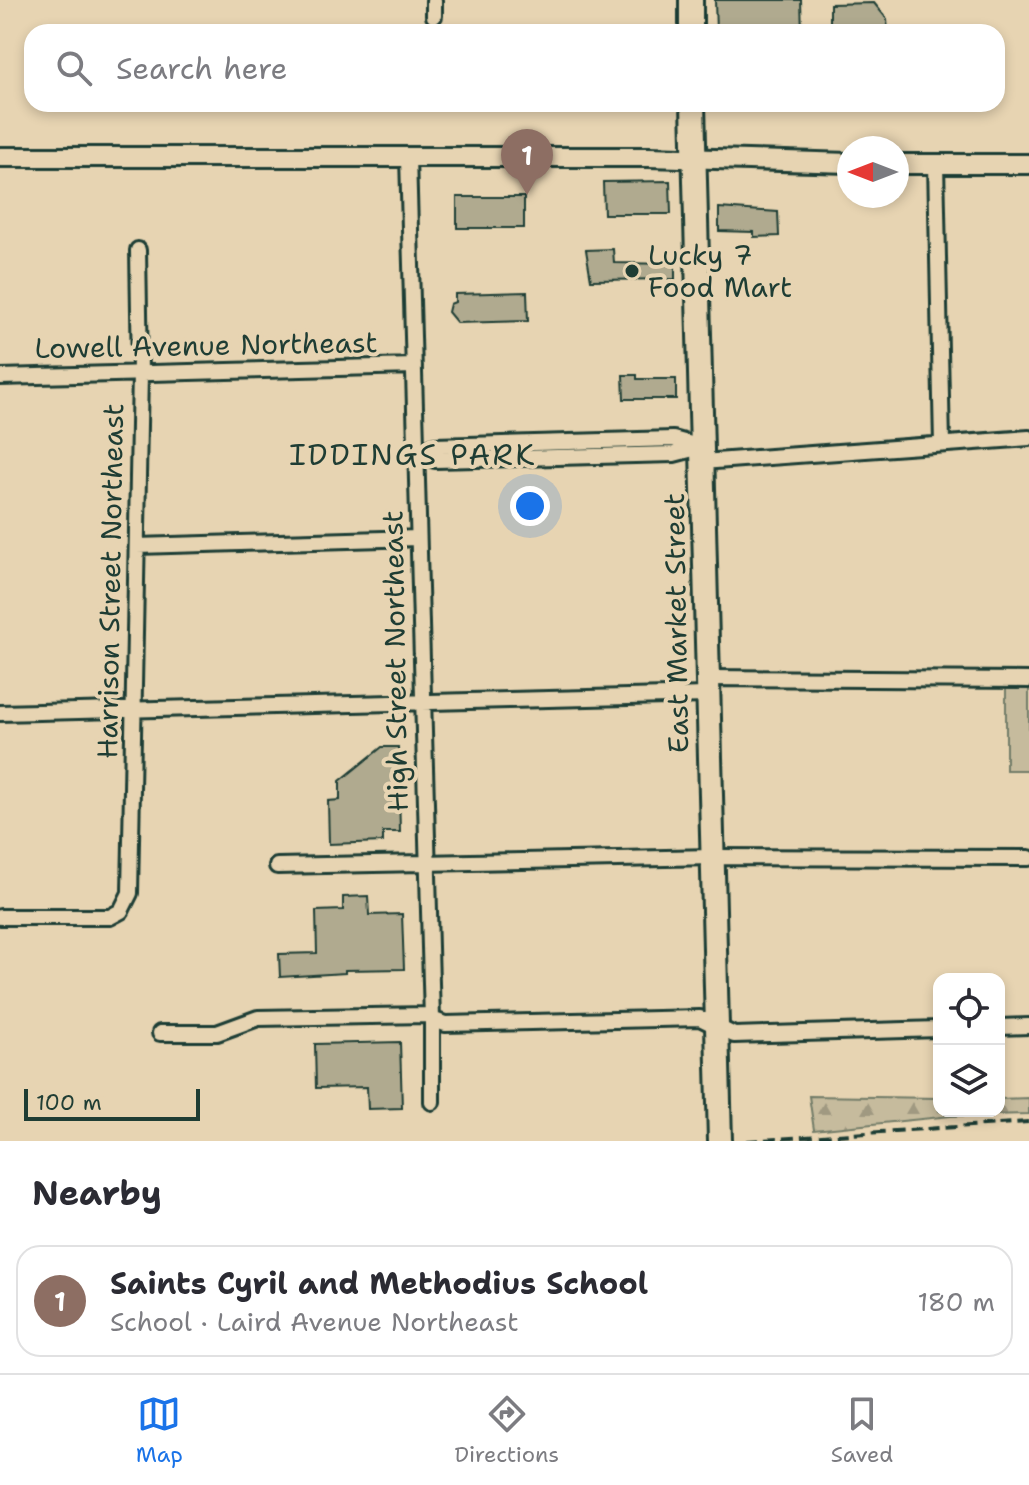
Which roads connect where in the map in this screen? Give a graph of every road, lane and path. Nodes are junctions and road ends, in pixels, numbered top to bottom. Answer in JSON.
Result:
{"nodes":[{"id":1,"x":434,"y":0,"type":"edge"},
{"id":2,"x":691,"y":0,"type":"edge"},
{"id":3,"x":434,"y":16,"type":"dead end"},
{"id":4,"x":691,"y":24,"type":"edge"},
{"id":5,"x":693,"y":112,"type":"edge"},
{"id":6,"x":0,"y":157,"type":"edge"},
{"id":7,"x":408,"y":157,"type":"junction"},
{"id":8,"x":695,"y":159,"type":"junction"},
{"id":9,"x":837,"y":163,"type":"edge"},
{"id":10,"x":909,"y":164,"type":"edge"},
{"id":11,"x":936,"y":164,"type":"junction"},
{"id":12,"x":1029,"y":164,"type":"edge"},
{"id":13,"x":138,"y":250,"type":"dead end"},
{"id":14,"x":414,"y":366,"type":"junction"},
{"id":15,"x":140,"y":373,"type":"junction"},
{"id":16,"x":0,"y":377,"type":"edge"},
{"id":17,"x":1029,"y":438,"type":"edge"},
{"id":18,"x":942,"y":444,"type":"junction"},
{"id":19,"x":416,"y":454,"type":"junction"},
{"id":20,"x":702,"y":455,"type":"junction"},
{"id":21,"x":418,"y":538,"type":"junction"},
{"id":22,"x":137,"y":546,"type":"junction"},
{"id":23,"x":1029,"y":680,"type":"edge"},
{"id":24,"x":707,"y":686,"type":"junction"},
{"id":25,"x":422,"y":703,"type":"junction"},
{"id":26,"x":133,"y":710,"type":"junction"},
{"id":27,"x":0,"y":713,"type":"edge"},
{"id":28,"x":713,"y":857,"type":"junction"},
{"id":29,"x":1029,"y":858,"type":"edge"},
{"id":30,"x":427,"y":864,"type":"junction"},
{"id":31,"x":277,"y":866,"type":"dead end"},
{"id":32,"x":0,"y":917,"type":"edge"},
{"id":33,"x":432,"y":1019,"type":"junction"},
{"id":34,"x":1029,"y":1026,"type":"edge"},
{"id":35,"x":717,"y":1027,"type":"junction"},
{"id":36,"x":1005,"y":1027,"type":"edge"},
{"id":37,"x":933,"y":1029,"type":"edge"},
{"id":38,"x":160,"y":1033,"type":"dead end"},
{"id":39,"x":432,"y":1102,"type":"dead end"},
{"id":40,"x":720,"y":1141,"type":"edge"}],
"edges":[{"from":1,"to":3,"type":"street"},
{"from":2,"to":4,"type":"main road"},
{"from":5,"to":8,"type":"main road","name":"East Market Street"},
{"from":6,"to":7,"type":"street"},
{"from":7,"to":8,"type":"street"},
{"from":7,"to":14,"type":"street","name":"High Street Northeast"},
{"from":8,"to":9,"type":"street"},
{"from":8,"to":20,"type":"main road","name":"East Market Street"},
{"from":10,"to":11,"type":"street"},
{"from":11,"to":12,"type":"street"},
{"from":11,"to":18,"type":"street"},
{"from":13,"to":15,"type":"street","name":"Harrison Street Northeast"},
{"from":14,"to":15,"type":"street","name":"Lowell Avenue Northeast"},
{"from":14,"to":19,"type":"street","name":"High Street Northeast"},
{"from":15,"to":16,"type":"street","name":"Lowell Avenue Northeast"},
{"from":15,"to":22,"type":"street","name":"Harrison Street Northeast"},
{"from":17,"to":18,"type":"street"},
{"from":18,"to":20,"type":"street"},
{"from":19,"to":20,"type":"street"},
{"from":19,"to":21,"type":"street","name":"High Street Northeast"},
{"from":20,"to":24,"type":"main road","name":"East Market Street"},
{"from":21,"to":22,"type":"street"},
{"from":21,"to":25,"type":"street","name":"High Street Northeast"},
{"from":22,"to":26,"type":"street","name":"Harrison Street Northeast"},
{"from":23,"to":24,"type":"street"},
{"from":24,"to":25,"type":"street"},
{"from":24,"to":28,"type":"main road","name":"East Market Street"},
{"from":25,"to":26,"type":"street"},
{"from":25,"to":30,"type":"street","name":"High Street Northeast"},
{"from":26,"to":27,"type":"street"},
{"from":26,"to":32,"type":"street","name":"Harrison Street Northeast"},
{"from":28,"to":29,"type":"street"},
{"from":28,"to":30,"type":"street"},
{"from":28,"to":35,"type":"main road","name":"East Market Street"},
{"from":30,"to":31,"type":"street"},
{"from":30,"to":33,"type":"street","name":"High Street Northeast"},
{"from":33,"to":35,"type":"street"},
{"from":33,"to":38,"type":"street"},
{"from":33,"to":39,"type":"street","name":"High Street Northeast"},
{"from":34,"to":36,"type":"street"},
{"from":35,"to":37,"type":"street"},
{"from":35,"to":40,"type":"main road","name":"East Market Street"}]}
